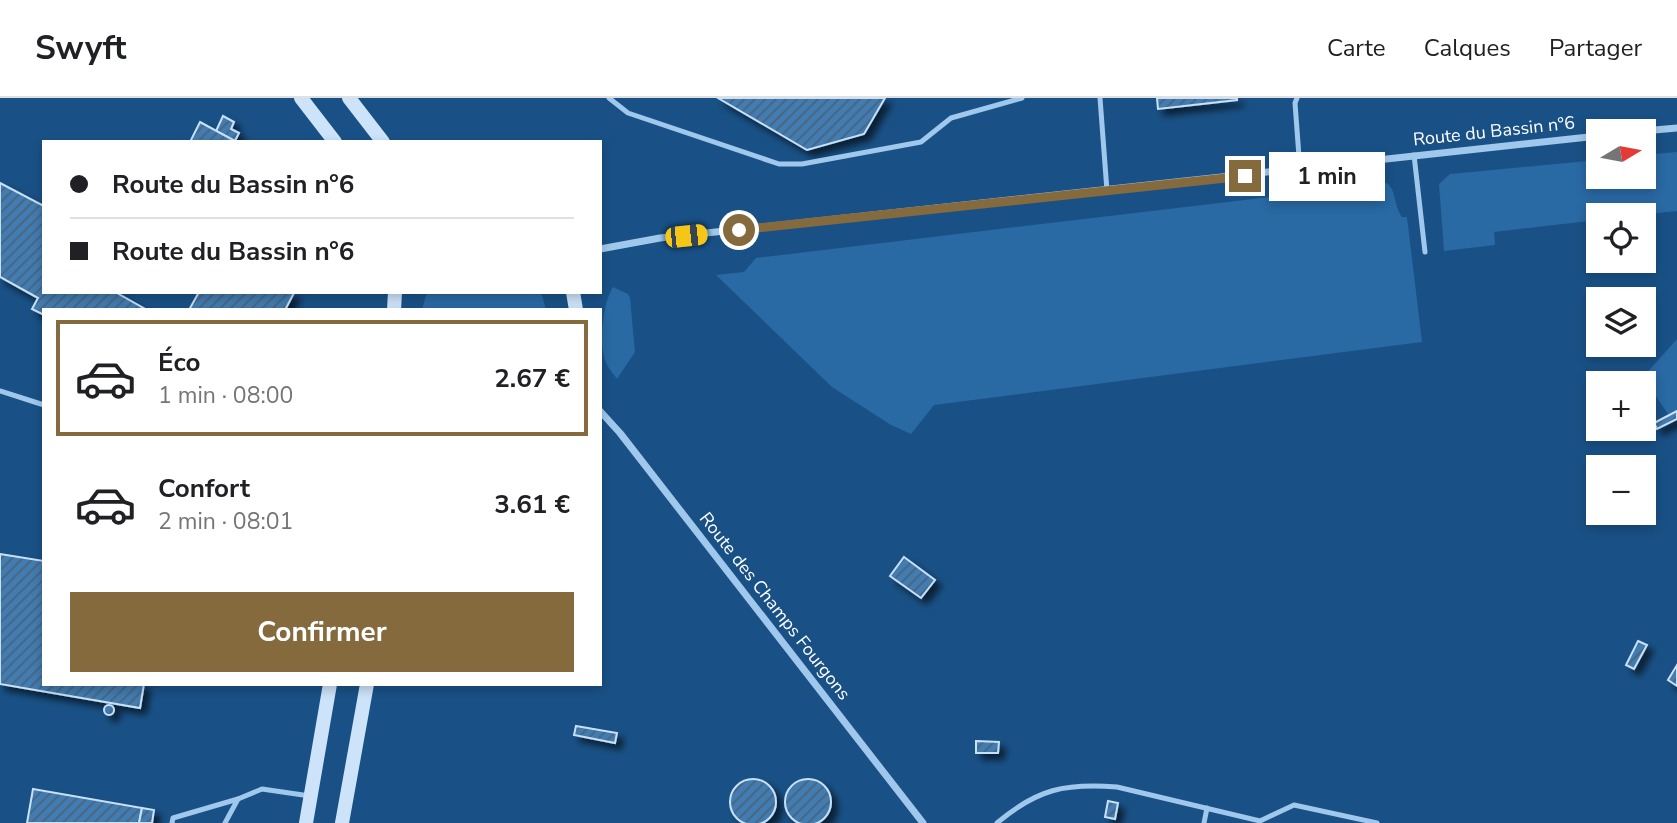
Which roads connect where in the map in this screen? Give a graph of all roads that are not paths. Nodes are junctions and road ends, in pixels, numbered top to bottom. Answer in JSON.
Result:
{"nodes":[{"id":1,"x":301,"y":98,"type":"edge"},
{"id":2,"x":349,"y":98,"type":"edge"},
{"id":3,"x":609,"y":98,"type":"edge"},
{"id":4,"x":1022,"y":98,"type":"edge"},
{"id":5,"x":1100,"y":98,"type":"edge"},
{"id":6,"x":1297,"y":98,"type":"edge"},
{"id":7,"x":1677,"y":128,"type":"edge"},
{"id":8,"x":1656,"y":130,"type":"edge"},
{"id":9,"x":1586,"y":137,"type":"edge"},
{"id":10,"x":333,"y":140,"type":"edge"},
{"id":11,"x":381,"y":140,"type":"edge"},
{"id":12,"x":1414,"y":155,"type":"junction"},
{"id":13,"x":1300,"y":170,"type":"junction"},
{"id":14,"x":1107,"y":191,"type":"junction"},
{"id":15,"x":602,"y":249,"type":"edge"},
{"id":16,"x":1425,"y":252,"type":"dead end"},
{"id":17,"x":0,"y":391,"type":"edge"},
{"id":18,"x":42,"y":404,"type":"edge"},
{"id":19,"x":602,"y":413,"type":"edge"},
{"id":20,"x":330,"y":686,"type":"edge"},
{"id":21,"x":367,"y":686,"type":"edge"},
{"id":22,"x":310,"y":796,"type":"junction"},
{"id":23,"x":238,"y":799,"type":"junction"},
{"id":24,"x":1207,"y":808,"type":"junction"},
{"id":25,"x":172,"y":823,"type":"edge"},
{"id":26,"x":225,"y":823,"type":"edge"},
{"id":27,"x":306,"y":823,"type":"edge"},
{"id":28,"x":342,"y":823,"type":"edge"},
{"id":29,"x":923,"y":823,"type":"edge"},
{"id":30,"x":997,"y":823,"type":"edge"},
{"id":31,"x":1204,"y":823,"type":"edge"},
{"id":32,"x":1377,"y":823,"type":"edge"}],
"edges":[{"from":1,"to":10,"type":"main road"},
{"from":2,"to":11,"type":"main road"},
{"from":3,"to":4,"type":"lane"},
{"from":5,"to":14,"type":"lane"},
{"from":6,"to":13,"type":"lane"},
{"from":7,"to":8,"type":"street"},
{"from":9,"to":12,"type":"street","name":"Route du Bassin n°6"},
{"from":12,"to":13,"type":"street","name":"Route du Bassin n°6"},
{"from":12,"to":16,"type":"lane"},
{"from":13,"to":14,"type":"street","name":"Route du Bassin n°6"},
{"from":14,"to":15,"type":"street","name":"Route du Bassin n°6"},
{"from":17,"to":18,"type":"lane"},
{"from":19,"to":29,"type":"street","name":"Route des Champs Fourgons"},
{"from":20,"to":22,"type":"main road"},
{"from":21,"to":28,"type":"main road"},
{"from":22,"to":23,"type":"lane"},
{"from":22,"to":27,"type":"main road"},
{"from":23,"to":25,"type":"lane"},
{"from":23,"to":26,"type":"lane"},
{"from":24,"to":30,"type":"lane"},
{"from":24,"to":31,"type":"lane"},
{"from":24,"to":32,"type":"lane"}]}
